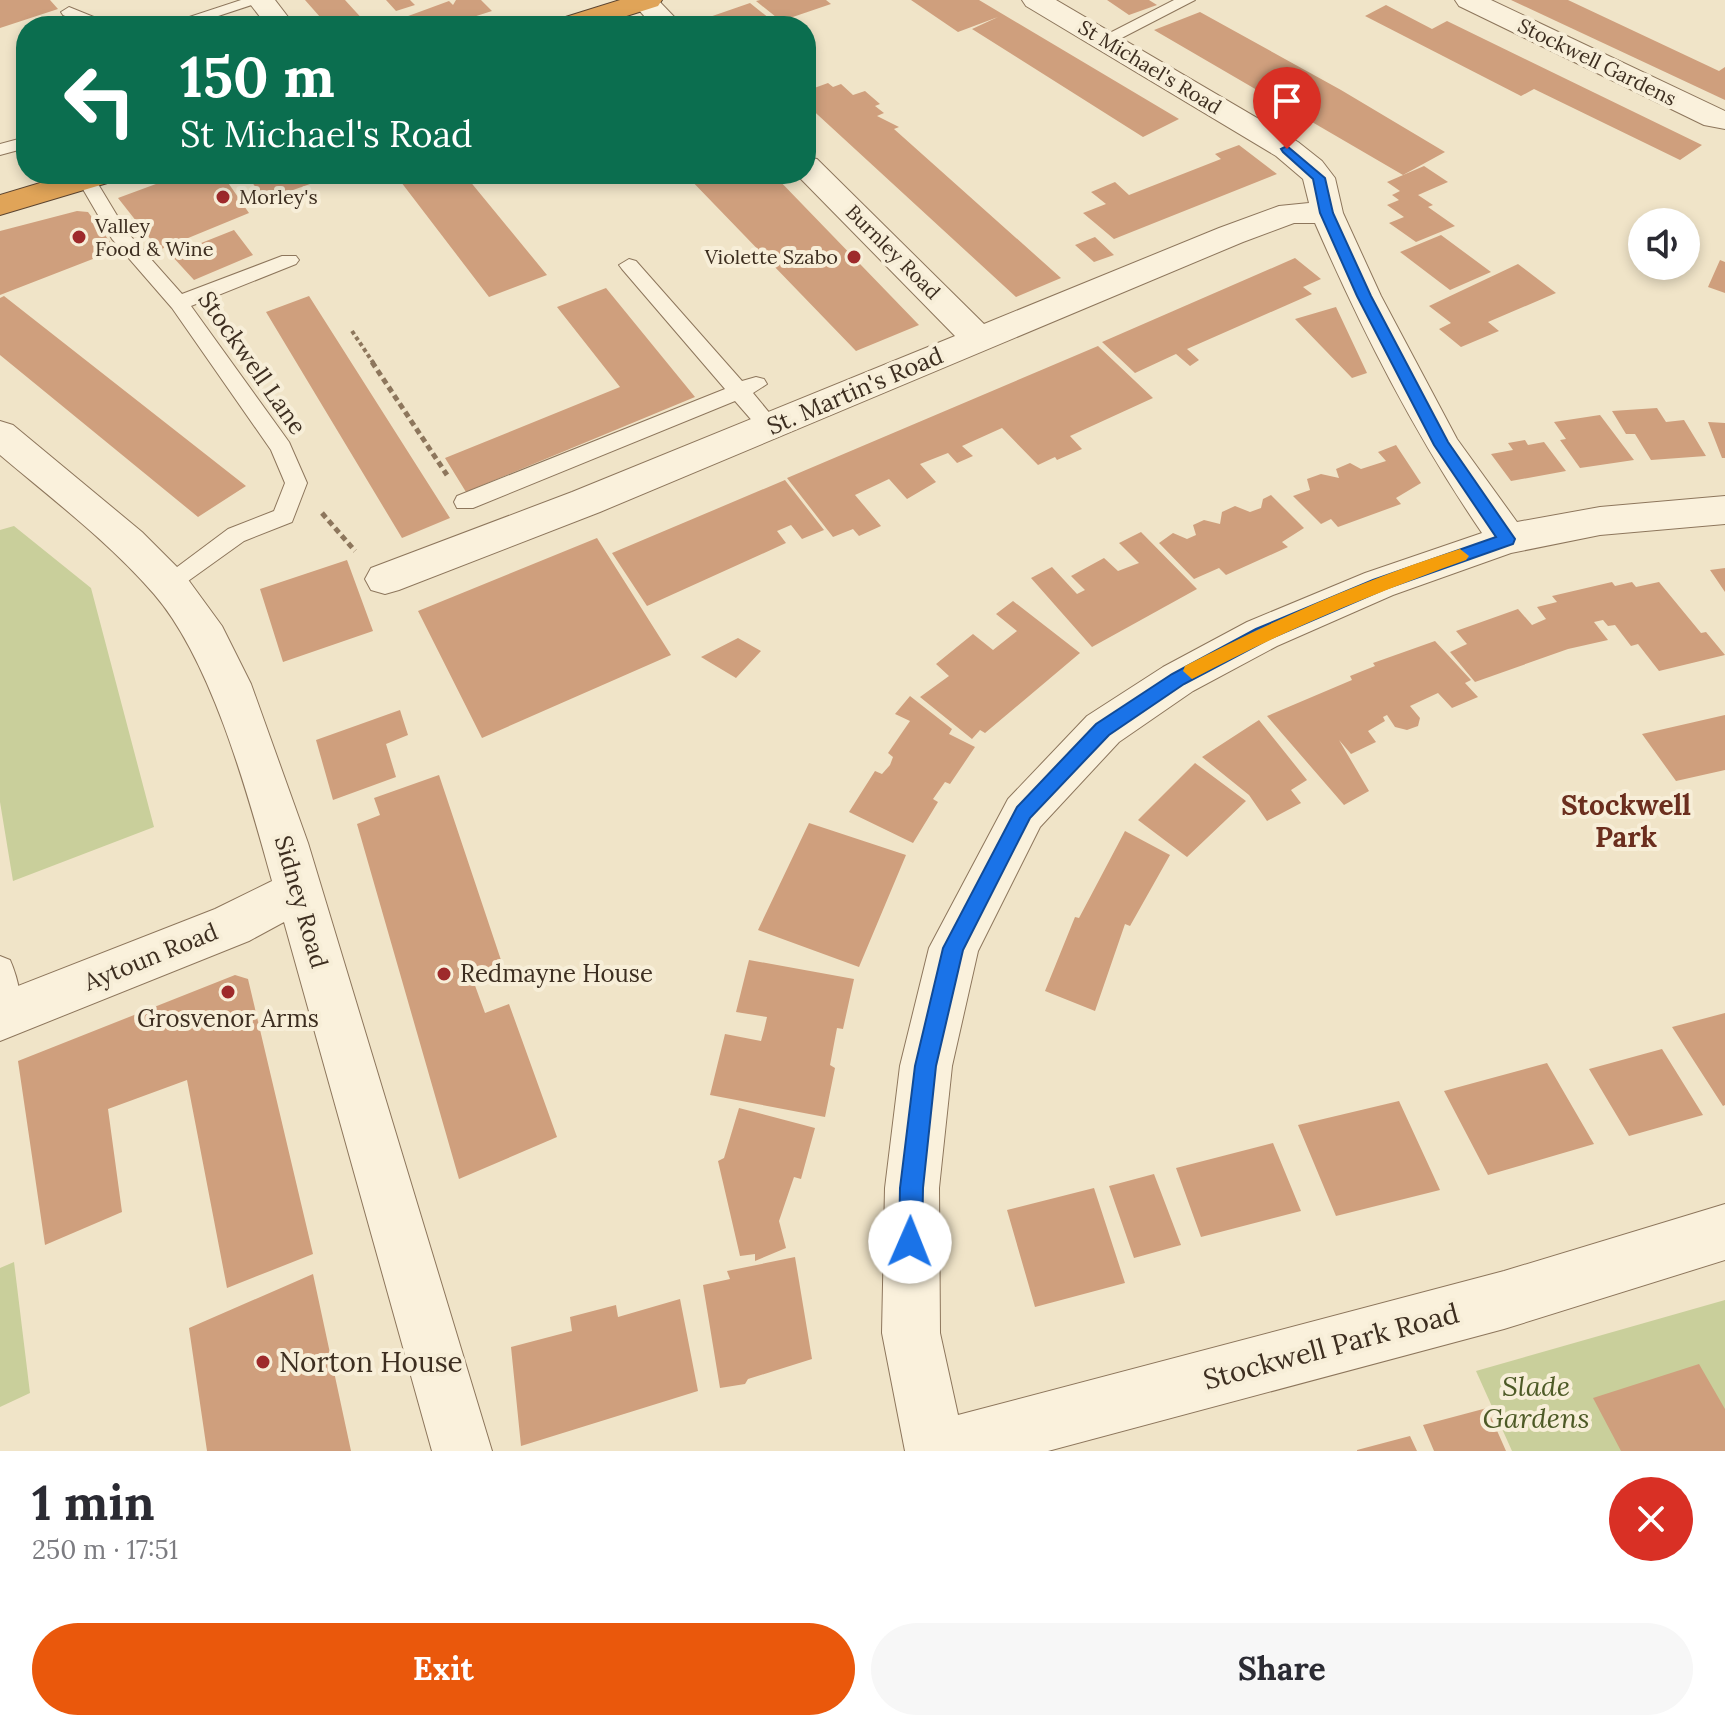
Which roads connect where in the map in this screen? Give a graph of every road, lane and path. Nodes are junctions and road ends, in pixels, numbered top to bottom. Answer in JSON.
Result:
{"nodes":[{"id":1,"x":260,"y":0,"type":"edge"},
{"id":2,"x":1036,"y":0,"type":"edge"},
{"id":3,"x":1187,"y":0,"type":"edge"},
{"id":4,"x":1469,"y":0,"type":"edge"},
{"id":5,"x":646,"y":1,"type":"edge"},
{"id":6,"x":69,"y":12,"type":"dead end"},
{"id":7,"x":78,"y":16,"type":"edge"},
{"id":8,"x":215,"y":16,"type":"edge"},
{"id":9,"x":273,"y":16,"type":"edge"},
{"id":10,"x":598,"y":16,"type":"edge"},
{"id":11,"x":660,"y":16,"type":"edge"},
{"id":12,"x":1104,"y":40,"type":"junction"},
{"id":13,"x":1725,"y":120,"type":"edge"},
{"id":14,"x":816,"y":176,"type":"edge"},
{"id":15,"x":70,"y":184,"type":"edge"},
{"id":16,"x":97,"y":184,"type":"edge"},
{"id":17,"x":0,"y":205,"type":"edge"},
{"id":18,"x":1327,"y":213,"type":"junction"},
{"id":19,"x":289,"y":260,"type":"dead end"},
{"id":20,"x":629,"y":265,"type":"dead end"},
{"id":21,"x":179,"y":303,"type":"junction"},
{"id":22,"x":352,"y":331,"type":"dead end"},
{"id":23,"x":979,"y":339,"type":"junction"},
{"id":24,"x":748,"y":388,"type":"junction"},
{"id":25,"x":770,"y":427,"type":"junction"},
{"id":26,"x":0,"y":434,"type":"edge"},
{"id":27,"x":292,"y":501,"type":"junction"},
{"id":28,"x":465,"y":502,"type":"joint"},
{"id":29,"x":1725,"y":510,"type":"edge"},
{"id":30,"x":1507,"y":539,"type":"junction"},
{"id":31,"x":385,"y":579,"type":"joint"},
{"id":32,"x":170,"y":585,"type":"junction"},
{"id":33,"x":298,"y":891,"type":"junction"},
{"id":34,"x":2,"y":1001,"type":"edge"},
{"id":35,"x":1725,"y":1232,"type":"edge"},
{"id":36,"x":462,"y":1451,"type":"edge"},
{"id":37,"x":935,"y":1451,"type":"edge"}],
"edges":[{"from":1,"to":8,"type":"lane"},
{"from":1,"to":9,"type":"street"},
{"from":2,"to":12,"type":"street","name":"St Michael's Road"},
{"from":3,"to":12,"type":"lane"},
{"from":4,"to":13,"type":"street","name":"Stockwell Gardens"},
{"from":5,"to":10,"type":"highway"},
{"from":5,"to":11,"type":"street"},
{"from":6,"to":7,"type":"lane"},
{"from":12,"to":18,"type":"street","name":"St Michael's Road"},
{"from":14,"to":23,"type":"street","name":"Burnley Road"},
{"from":15,"to":17,"type":"highway"},
{"from":16,"to":21,"type":"lane","name":"Stockwell Lane"},
{"from":18,"to":23,"type":"street","name":"St. Martin's Road"},
{"from":18,"to":30,"type":"street","name":"St Michael's Road"},
{"from":19,"to":21,"type":"lane"},
{"from":20,"to":24,"type":"lane"},
{"from":21,"to":27,"type":"lane","name":"Stockwell Lane"},
{"from":22,"to":28,"type":"path"},
{"from":23,"to":25,"type":"street","name":"St. Martin's Road"},
{"from":24,"to":25,"type":"lane"},
{"from":24,"to":28,"type":"lane"},
{"from":25,"to":31,"type":"street","name":"St. Martin's Road"},
{"from":26,"to":32,"type":"street","name":"Sidney Road"},
{"from":27,"to":31,"type":"path"},
{"from":27,"to":32,"type":"lane"},
{"from":29,"to":30,"type":"street"},
{"from":30,"to":37,"type":"street"},
{"from":32,"to":33,"type":"street","name":"Sidney Road"},
{"from":33,"to":34,"type":"street","name":"Aytoun Road"},
{"from":33,"to":36,"type":"street","name":"Sidney Road"},
{"from":35,"to":37,"type":"street","name":"Stockwell Park Road"}]}
